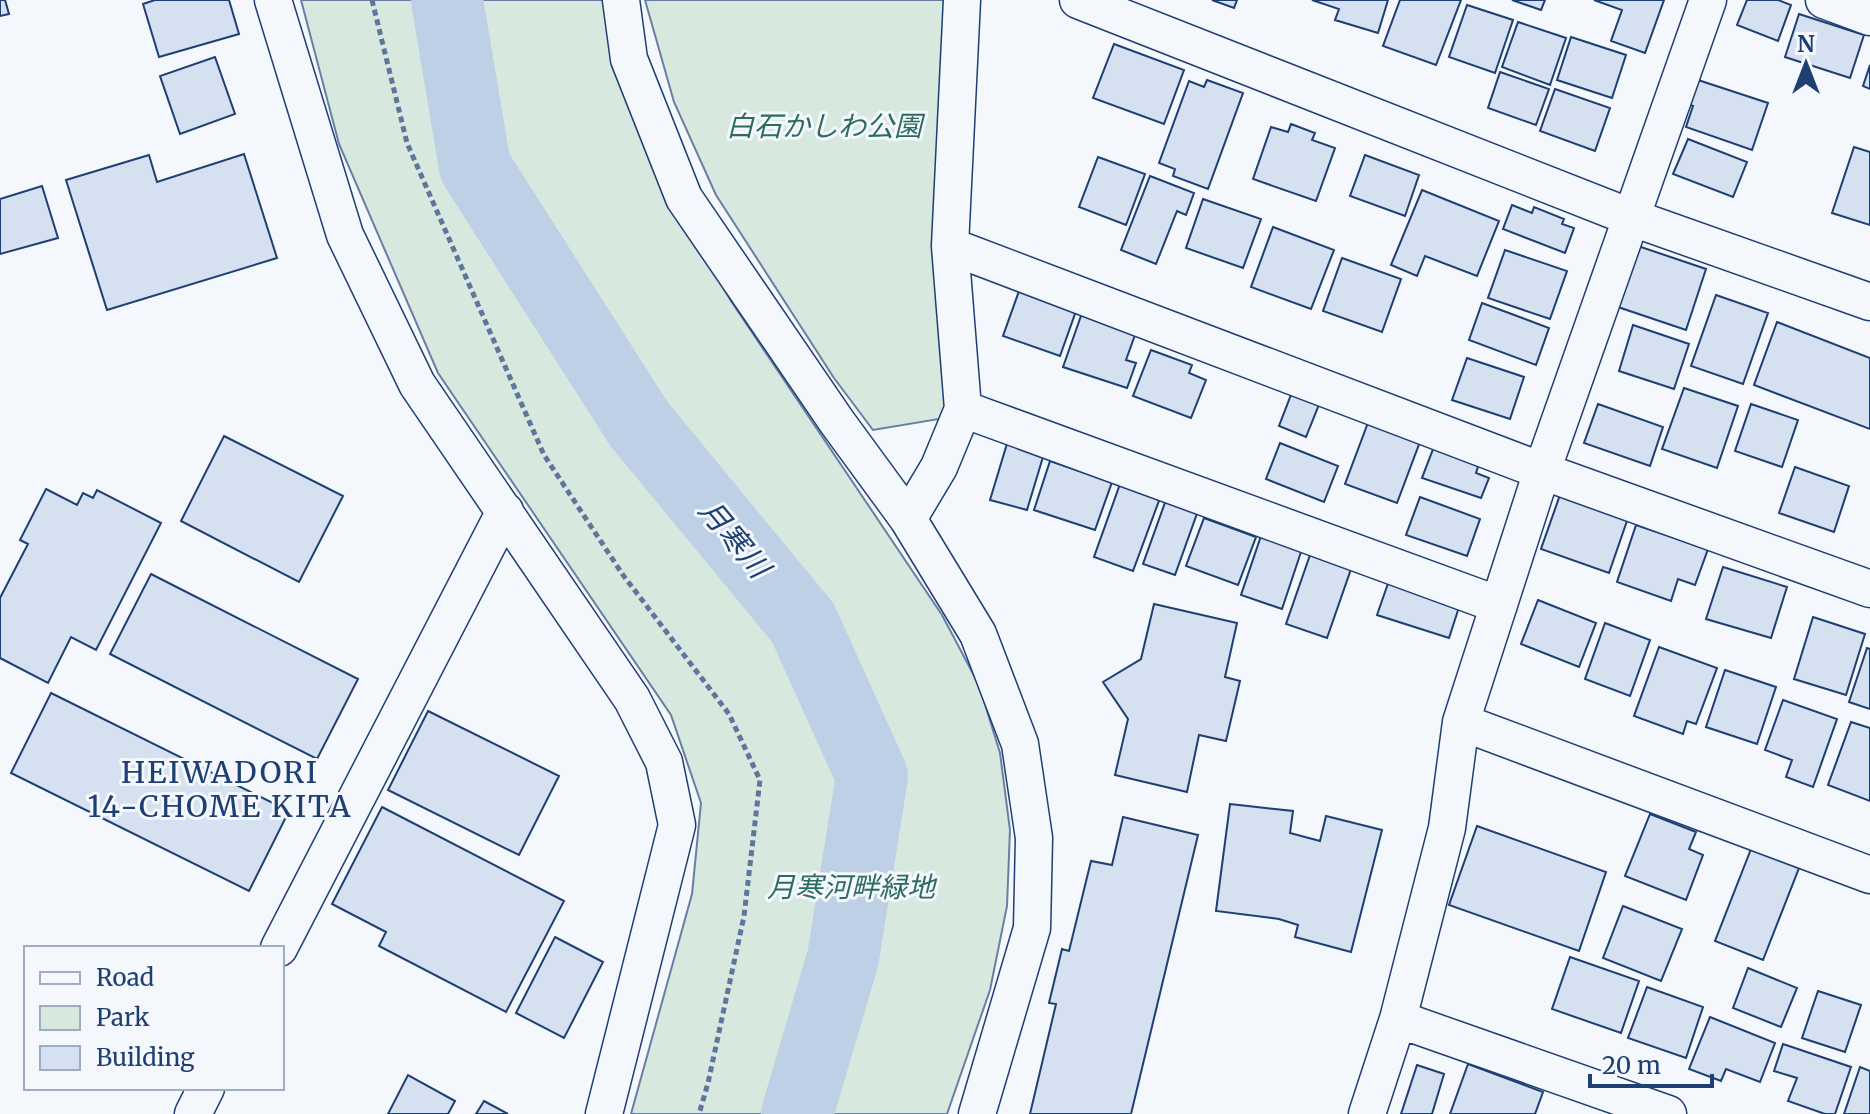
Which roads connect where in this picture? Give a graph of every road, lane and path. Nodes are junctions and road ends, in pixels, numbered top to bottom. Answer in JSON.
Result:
{"nodes":[{"id":1,"x":273,"y":0,"type":"edge"},
{"id":2,"x":372,"y":0,"type":"edge"},
{"id":3,"x":621,"y":0,"type":"edge"},
{"id":4,"x":962,"y":0,"type":"edge"},
{"id":5,"x":1078,"y":0,"type":"edge"},
{"id":6,"x":1708,"y":0,"type":"edge"},
{"id":7,"x":1824,"y":0,"type":"edge"},
{"id":8,"x":1870,"y":17,"type":"edge"},
{"id":9,"x":1630,"y":217,"type":"junction"},
{"id":10,"x":950,"y":246,"type":"junction"},
{"id":11,"x":1870,"y":302,"type":"edge"},
{"id":12,"x":963,"y":409,"type":"junction"},
{"id":13,"x":1542,"y":471,"type":"junction"},
{"id":14,"x":505,"y":511,"type":"junction"},
{"id":15,"x":908,"y":519,"type":"junction"},
{"id":16,"x":1870,"y":589,"type":"edge"},
{"id":17,"x":1499,"y":605,"type":"junction"},
{"id":18,"x":1461,"y":722,"type":"junction"},
{"id":19,"x":1870,"y":875,"type":"edge"},
{"id":20,"x":280,"y":946,"type":"edge"},
{"id":21,"x":1398,"y":1019,"type":"junction"},
{"id":22,"x":205,"y":1090,"type":"edge"},
{"id":23,"x":193,"y":1114,"type":"edge"},
{"id":24,"x":604,"y":1114,"type":"edge"},
{"id":25,"x":699,"y":1114,"type":"edge"},
{"id":26,"x":977,"y":1114,"type":"edge"},
{"id":27,"x":1367,"y":1114,"type":"edge"},
{"id":28,"x":1668,"y":1114,"type":"edge"}],
"edges":[{"from":1,"to":14,"type":"street"},
{"from":2,"to":25,"type":"path"},
{"from":3,"to":15,"type":"street"},
{"from":4,"to":10,"type":"street"},
{"from":5,"to":9,"type":"street"},
{"from":6,"to":9,"type":"street"},
{"from":7,"to":8,"type":"street"},
{"from":9,"to":11,"type":"street"},
{"from":9,"to":13,"type":"street"},
{"from":10,"to":12,"type":"street"},
{"from":10,"to":13,"type":"street"},
{"from":12,"to":15,"type":"street"},
{"from":12,"to":17,"type":"street"},
{"from":13,"to":16,"type":"street"},
{"from":13,"to":17,"type":"street"},
{"from":14,"to":20,"type":"street"},
{"from":14,"to":24,"type":"street"},
{"from":15,"to":26,"type":"street"},
{"from":17,"to":18,"type":"street"},
{"from":18,"to":19,"type":"street"},
{"from":18,"to":21,"type":"street"},
{"from":21,"to":27,"type":"street"},
{"from":21,"to":28,"type":"street"},
{"from":22,"to":23,"type":"street"}]}
